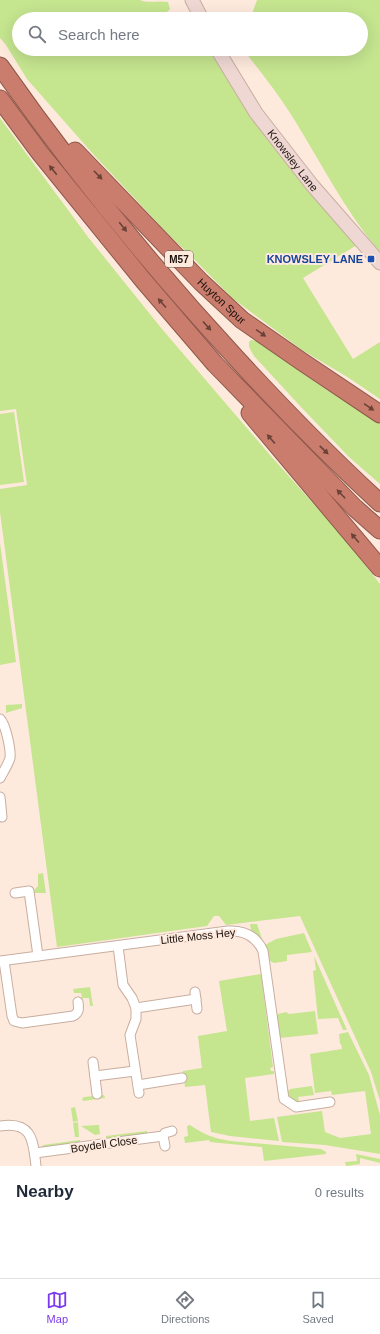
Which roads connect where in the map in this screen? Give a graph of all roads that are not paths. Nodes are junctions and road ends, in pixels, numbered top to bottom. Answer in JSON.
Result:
{"nodes":[{"id":1,"x":192,"y":0,"type":"edge"},
{"id":2,"x":198,"y":12,"type":"edge"},
{"id":3,"x":222,"y":56,"type":"edge"},
{"id":4,"x":3,"y":70,"type":"edge"},
{"id":5,"x":0,"y":99,"type":"edge"},
{"id":6,"x":380,"y":263,"type":"edge"},
{"id":7,"x":215,"y":364,"type":"junction"},
{"id":8,"x":380,"y":414,"type":"edge"},
{"id":9,"x":380,"y":503,"type":"edge"},
{"id":10,"x":380,"y":530,"type":"edge"},
{"id":11,"x":380,"y":568,"type":"edge"},
{"id":12,"x":0,"y":719,"type":"edge"},
{"id":13,"x":0,"y":778,"type":"edge"},
{"id":14,"x":0,"y":797,"type":"edge"},
{"id":15,"x":2,"y":817,"type":"dead end"},
{"id":16,"x":15,"y":893,"type":"dead end"},
{"id":17,"x":118,"y":946,"type":"junction"},
{"id":18,"x":38,"y":956,"type":"junction"},
{"id":19,"x":2,"y":961,"type":"edge"},
{"id":20,"x":78,"y":1002,"type":"dead end"},
{"id":21,"x":136,"y":1008,"type":"junction"},
{"id":22,"x":197,"y":1009,"type":"dead end"},
{"id":23,"x":93,"y":1062,"type":"dead end"},
{"id":24,"x":136,"y":1071,"type":"junction"},
{"id":25,"x":95,"y":1076,"type":"junction"},
{"id":26,"x":182,"y":1078,"type":"dead end"},
{"id":27,"x":97,"y":1094,"type":"dead end"},
{"id":28,"x":330,"y":1102,"type":"dead end"},
{"id":29,"x":0,"y":1126,"type":"edge"},
{"id":30,"x":172,"y":1131,"type":"dead end"},
{"id":31,"x":163,"y":1136,"type":"junction"},
{"id":32,"x":165,"y":1146,"type":"dead end"},
{"id":33,"x":34,"y":1153,"type":"junction"},
{"id":34,"x":36,"y":1166,"type":"edge"}],
"edges":[{"from":1,"to":2,"type":"main road"},
{"from":3,"to":6,"type":"main road","name":"Knowsley Lane"},
{"from":4,"to":8,"type":"highway","name":"Huyton Spur","number":"M57","one_way":true},
{"from":4,"to":9,"type":"highway","number":"M57","one_way":true},
{"from":7,"to":5,"type":"highway","one_way":true},
{"from":10,"to":7,"type":"highway","one_way":true},
{"from":11,"to":7,"type":"highway","one_way":true},
{"from":12,"to":13,"type":"street"},
{"from":14,"to":15,"type":"street"},
{"from":16,"to":18,"type":"street"},
{"from":17,"to":18,"type":"street","name":"Little Moss Hey"},
{"from":17,"to":21,"type":"street"},
{"from":17,"to":28,"type":"street","name":"Little Moss Hey"},
{"from":18,"to":19,"type":"street","name":"Little Moss Hey"},
{"from":19,"to":20,"type":"street"},
{"from":21,"to":22,"type":"street"},
{"from":21,"to":24,"type":"street"},
{"from":23,"to":25,"type":"street"},
{"from":24,"to":25,"type":"street"},
{"from":24,"to":26,"type":"street"},
{"from":25,"to":27,"type":"street"},
{"from":29,"to":33,"type":"street"},
{"from":30,"to":31,"type":"street","name":"Boydell Close"},
{"from":31,"to":32,"type":"street"},
{"from":31,"to":33,"type":"street","name":"Boydell Close"},
{"from":33,"to":34,"type":"street"}]}
